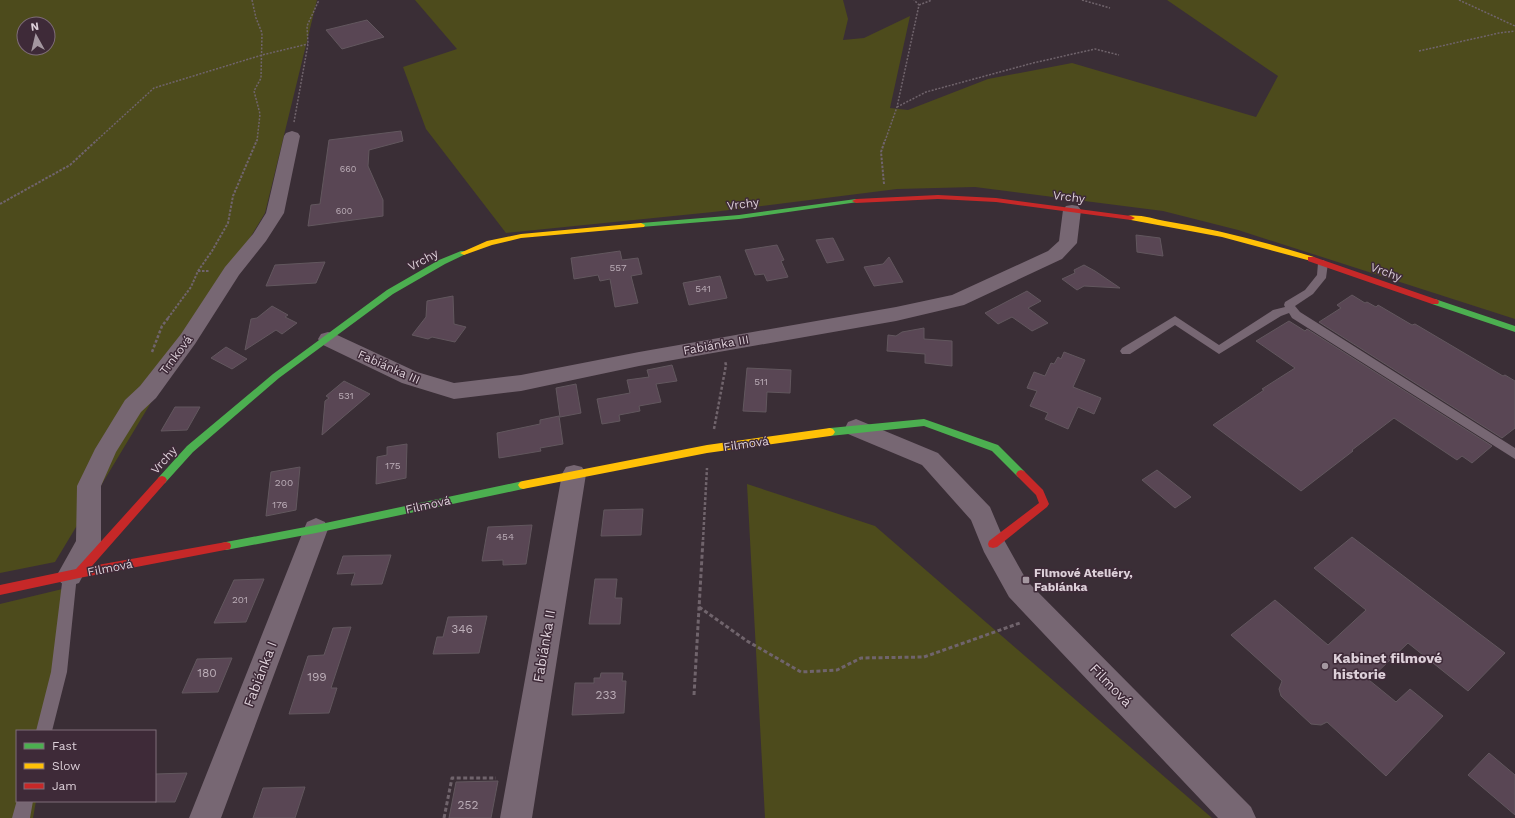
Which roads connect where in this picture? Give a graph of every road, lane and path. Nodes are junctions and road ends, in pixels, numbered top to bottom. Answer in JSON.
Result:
{"nodes":[{"id":1,"x":252,"y":0,"type":"edge"},
{"id":2,"x":319,"y":0,"type":"edge"},
{"id":3,"x":914,"y":0,"type":"edge"},
{"id":4,"x":932,"y":0,"type":"edge"},
{"id":5,"x":1082,"y":0,"type":"edge"},
{"id":6,"x":1458,"y":0,"type":"edge"},
{"id":7,"x":918,"y":5,"type":"junction"},
{"id":8,"x":1110,"y":8,"type":"dead end"},
{"id":9,"x":1515,"y":26,"type":"edge"},
{"id":10,"x":1515,"y":31,"type":"edge"},
{"id":11,"x":308,"y":44,"type":"junction"},
{"id":12,"x":1419,"y":51,"type":"dead end"},
{"id":13,"x":262,"y":55,"type":"junction"},
{"id":14,"x":1119,"y":55,"type":"dead end"},
{"id":15,"x":897,"y":107,"type":"junction"},
{"id":16,"x":292,"y":136,"type":"joint"},
{"id":17,"x":886,"y":198,"type":"junction"},
{"id":18,"x":0,"y":204,"type":"edge"},
{"id":19,"x":1072,"y":210,"type":"junction"},
{"id":20,"x":1323,"y":263,"type":"junction"},
{"id":21,"x":1292,"y":309,"type":"junction"},
{"id":22,"x":1515,"y":329,"type":"edge"},
{"id":23,"x":328,"y":339,"type":"junction"},
{"id":24,"x":721,"y":345,"type":"junction"},
{"id":25,"x":1126,"y":351,"type":"dead end"},
{"id":26,"x":152,"y":353,"type":"dead end"},
{"id":27,"x":856,"y":428,"type":"junction"},
{"id":28,"x":707,"y":449,"type":"junction"},
{"id":29,"x":1515,"y":454,"type":"edge"},
{"id":30,"x":574,"y":474,"type":"junction"},
{"id":31,"x":316,"y":529,"type":"junction"},
{"id":32,"x":993,"y":544,"type":"junction"},
{"id":33,"x":75,"y":574,"type":"junction"},
{"id":34,"x":0,"y":590,"type":"edge"},
{"id":35,"x":699,"y":607,"type":"junction"},
{"id":36,"x":1043,"y":615,"type":"junction"},
{"id":37,"x":694,"y":695,"type":"dead end"},
{"id":38,"x":44,"y":730,"type":"edge"},
{"id":39,"x":504,"y":778,"type":"dead end"},
{"id":40,"x":25,"y":802,"type":"edge"},
{"id":41,"x":21,"y":818,"type":"edge"},
{"id":42,"x":205,"y":818,"type":"edge"},
{"id":43,"x":444,"y":818,"type":"edge"},
{"id":44,"x":516,"y":818,"type":"edge"},
{"id":45,"x":1240,"y":818,"type":"edge"}],
"edges":[{"from":1,"to":13,"type":"path"},
{"from":2,"to":11,"type":"path"},
{"from":3,"to":7,"type":"path"},
{"from":4,"to":7,"type":"path"},
{"from":5,"to":8,"type":"path"},
{"from":6,"to":9,"type":"path"},
{"from":7,"to":15,"type":"path"},
{"from":10,"to":12,"type":"path"},
{"from":11,"to":13,"type":"path"},
{"from":11,"to":16,"type":"path"},
{"from":13,"to":18,"type":"path"},
{"from":13,"to":26,"type":"path"},
{"from":14,"to":15,"type":"path"},
{"from":15,"to":17,"type":"path"},
{"from":16,"to":33,"type":"street","name":"Trnková"},
{"from":17,"to":19,"type":"street","name":"Vrchy"},
{"from":17,"to":23,"type":"street","name":"Vrchy"},
{"from":19,"to":20,"type":"street","name":"Vrchy"},
{"from":19,"to":24,"type":"street","name":"Fabiánka III"},
{"from":20,"to":21,"type":"lane"},
{"from":20,"to":22,"type":"street","name":"Vrchy"},
{"from":21,"to":25,"type":"lane"},
{"from":21,"to":29,"type":"lane"},
{"from":23,"to":24,"type":"street","name":"Fabiánka III"},
{"from":23,"to":33,"type":"street","name":"Vrchy"},
{"from":24,"to":28,"type":"path"},
{"from":27,"to":28,"type":"street","name":"Filmová"},
{"from":27,"to":32,"type":"street","name":"Filmová"},
{"from":27,"to":32,"type":"street","name":"Filmová"},
{"from":28,"to":30,"type":"street","name":"Filmová"},
{"from":28,"to":35,"type":"path"},
{"from":30,"to":31,"type":"street","name":"Filmová"},
{"from":30,"to":44,"type":"street","name":"Fabiánka II"},
{"from":31,"to":33,"type":"street","name":"Filmová"},
{"from":31,"to":42,"type":"street","name":"Fabiánka I"},
{"from":32,"to":36,"type":"street","name":"Filmová"},
{"from":33,"to":34,"type":"street","name":"Filmová"},
{"from":33,"to":38,"type":"lane"},
{"from":35,"to":36,"type":"path"},
{"from":35,"to":37,"type":"path"},
{"from":36,"to":45,"type":"street","name":"Filmová"},
{"from":39,"to":43,"type":"path"},
{"from":40,"to":41,"type":"lane"}]}
